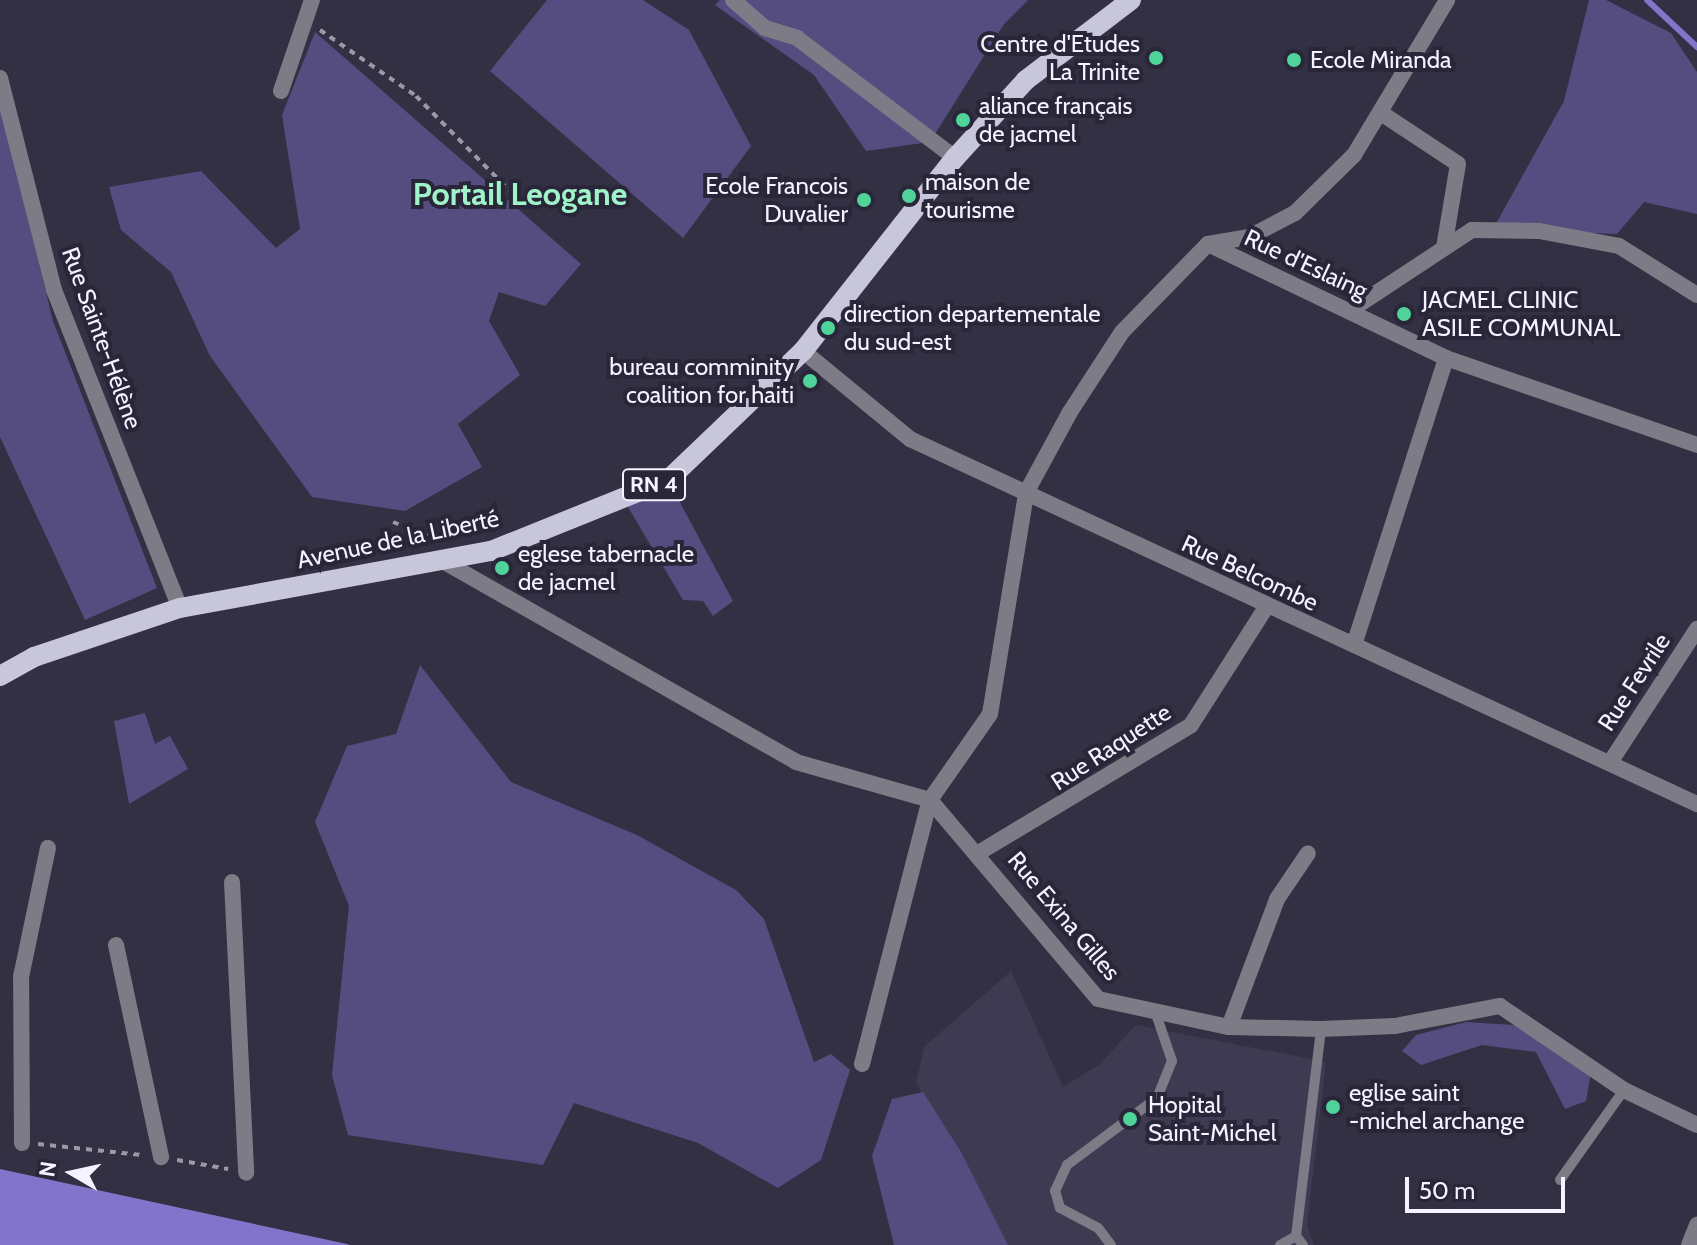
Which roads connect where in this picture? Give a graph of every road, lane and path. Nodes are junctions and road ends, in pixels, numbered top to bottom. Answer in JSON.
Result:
{"nodes":[{"id":1,"x":312,"y":0,"type":"edge"},
{"id":2,"x":733,"y":0,"type":"edge"},
{"id":3,"x":1131,"y":0,"type":"edge"},
{"id":4,"x":1447,"y":0,"type":"edge"},
{"id":5,"x":301,"y":17,"type":"junction"},
{"id":6,"x":0,"y":78,"type":"edge"},
{"id":7,"x":281,"y":91,"type":"dead end"},
{"id":8,"x":1381,"y":113,"type":"junction"},
{"id":9,"x":955,"y":158,"type":"junction"},
{"id":10,"x":509,"y":190,"type":"dead end"},
{"id":11,"x":1208,"y":244,"type":"junction"},
{"id":12,"x":1444,"y":248,"type":"junction"},
{"id":13,"x":1697,"y":295,"type":"edge"},
{"id":14,"x":1349,"y":311,"type":"junction"},
{"id":15,"x":803,"y":351,"type":"junction"},
{"id":16,"x":1446,"y":358,"type":"junction"},
{"id":17,"x":1697,"y":445,"type":"edge"},
{"id":18,"x":1026,"y":493,"type":"junction"},
{"id":19,"x":393,"y":522,"type":"dead end"},
{"id":20,"x":472,"y":555,"type":"junction"},
{"id":21,"x":441,"y":560,"type":"junction"},
{"id":22,"x":180,"y":608,"type":"junction"},
{"id":23,"x":1265,"y":609,"type":"junction"},
{"id":24,"x":1697,"y":629,"type":"edge"},
{"id":25,"x":1354,"y":645,"type":"junction"},
{"id":26,"x":0,"y":676,"type":"edge"},
{"id":27,"x":1611,"y":761,"type":"junction"},
{"id":28,"x":930,"y":800,"type":"junction"},
{"id":29,"x":1697,"y":804,"type":"edge"},
{"id":30,"x":48,"y":848,"type":"dead end"},
{"id":31,"x":980,"y":852,"type":"junction"},
{"id":32,"x":1308,"y":853,"type":"dead end"},
{"id":33,"x":232,"y":882,"type":"dead end"},
{"id":34,"x":116,"y":945,"type":"dead end"},
{"id":35,"x":1155,"y":1011,"type":"junction"},
{"id":36,"x":1229,"y":1027,"type":"junction"},
{"id":37,"x":1321,"y":1029,"type":"junction"},
{"id":38,"x":862,"y":1064,"type":"dead end"},
{"id":39,"x":1624,"y":1090,"type":"junction"},
{"id":40,"x":1697,"y":1125,"type":"edge"},
{"id":41,"x":22,"y":1143,"type":"joint"},
{"id":42,"x":161,"y":1157,"type":"junction"},
{"id":43,"x":246,"y":1173,"type":"joint"},
{"id":44,"x":1560,"y":1180,"type":"dead end"},
{"id":45,"x":1697,"y":1225,"type":"edge"},
{"id":46,"x":1300,"y":1240,"type":"edge"},
{"id":47,"x":1111,"y":1245,"type":"edge"},
{"id":48,"x":1280,"y":1245,"type":"edge"},
{"id":49,"x":1689,"y":1245,"type":"edge"}],
"edges":[{"from":1,"to":5,"type":"street"},
{"from":2,"to":9,"type":"street"},
{"from":3,"to":9,"type":"main road","name":"Avenue de la Liberté","number":"RN 4"},
{"from":4,"to":8,"type":"street"},
{"from":5,"to":7,"type":"street"},
{"from":5,"to":10,"type":"path"},
{"from":6,"to":22,"type":"street","name":"Rue Sainte-Hélène"},
{"from":8,"to":11,"type":"street"},
{"from":8,"to":12,"type":"street"},
{"from":9,"to":15,"type":"main road","name":"Avenue de la Liberté","number":"RN 4"},
{"from":11,"to":14,"type":"street","name":"Rue d'Eslaing"},
{"from":11,"to":18,"type":"street"},
{"from":12,"to":13,"type":"street"},
{"from":12,"to":14,"type":"street"},
{"from":14,"to":16,"type":"street","name":"Rue d'Eslaing"},
{"from":15,"to":18,"type":"street","name":"Rue Belcombe"},
{"from":15,"to":20,"type":"main road","name":"Avenue de la Liberté","number":"RN 4"},
{"from":16,"to":17,"type":"street","name":"Rue d'Eslaing"},
{"from":16,"to":25,"type":"street"},
{"from":18,"to":23,"type":"street","name":"Rue Belcombe"},
{"from":18,"to":28,"type":"street"},
{"from":19,"to":20,"type":"path"},
{"from":20,"to":21,"type":"main road","name":"Avenue de la Liberté","number":"RN 4"},
{"from":21,"to":22,"type":"main road","name":"Avenue de la Liberté","number":"RN 4"},
{"from":21,"to":28,"type":"street"},
{"from":22,"to":26,"type":"main road","name":"Avenue de la Liberté","number":"RN 4"},
{"from":23,"to":25,"type":"street","name":"Rue Belcombe"},
{"from":23,"to":31,"type":"street","name":"Rue Raquette"},
{"from":24,"to":27,"type":"street","name":"Rue Fevrile"},
{"from":25,"to":27,"type":"street","name":"Rue Belcombe"},
{"from":27,"to":29,"type":"street","name":"Rue Belcombe"},
{"from":28,"to":31,"type":"street","name":"Rue Exina Gilles"},
{"from":28,"to":38,"type":"street"},
{"from":30,"to":41,"type":"street"},
{"from":31,"to":35,"type":"street","name":"Rue Exina Gilles"},
{"from":32,"to":36,"type":"street"},
{"from":33,"to":43,"type":"street"},
{"from":34,"to":42,"type":"street"},
{"from":35,"to":36,"type":"street","name":"Rue Exina Gilles"},
{"from":35,"to":47,"type":"lane"},
{"from":36,"to":37,"type":"street","name":"Rue Exina Gilles"},
{"from":37,"to":39,"type":"street","name":"Rue Exina Gilles"},
{"from":37,"to":46,"type":"lane"},
{"from":39,"to":40,"type":"street","name":"Rue Exina Gilles"},
{"from":39,"to":44,"type":"lane"},
{"from":41,"to":42,"type":"path"},
{"from":42,"to":43,"type":"path"},
{"from":45,"to":49,"type":"street"},
{"from":46,"to":48,"type":"lane"}]}
